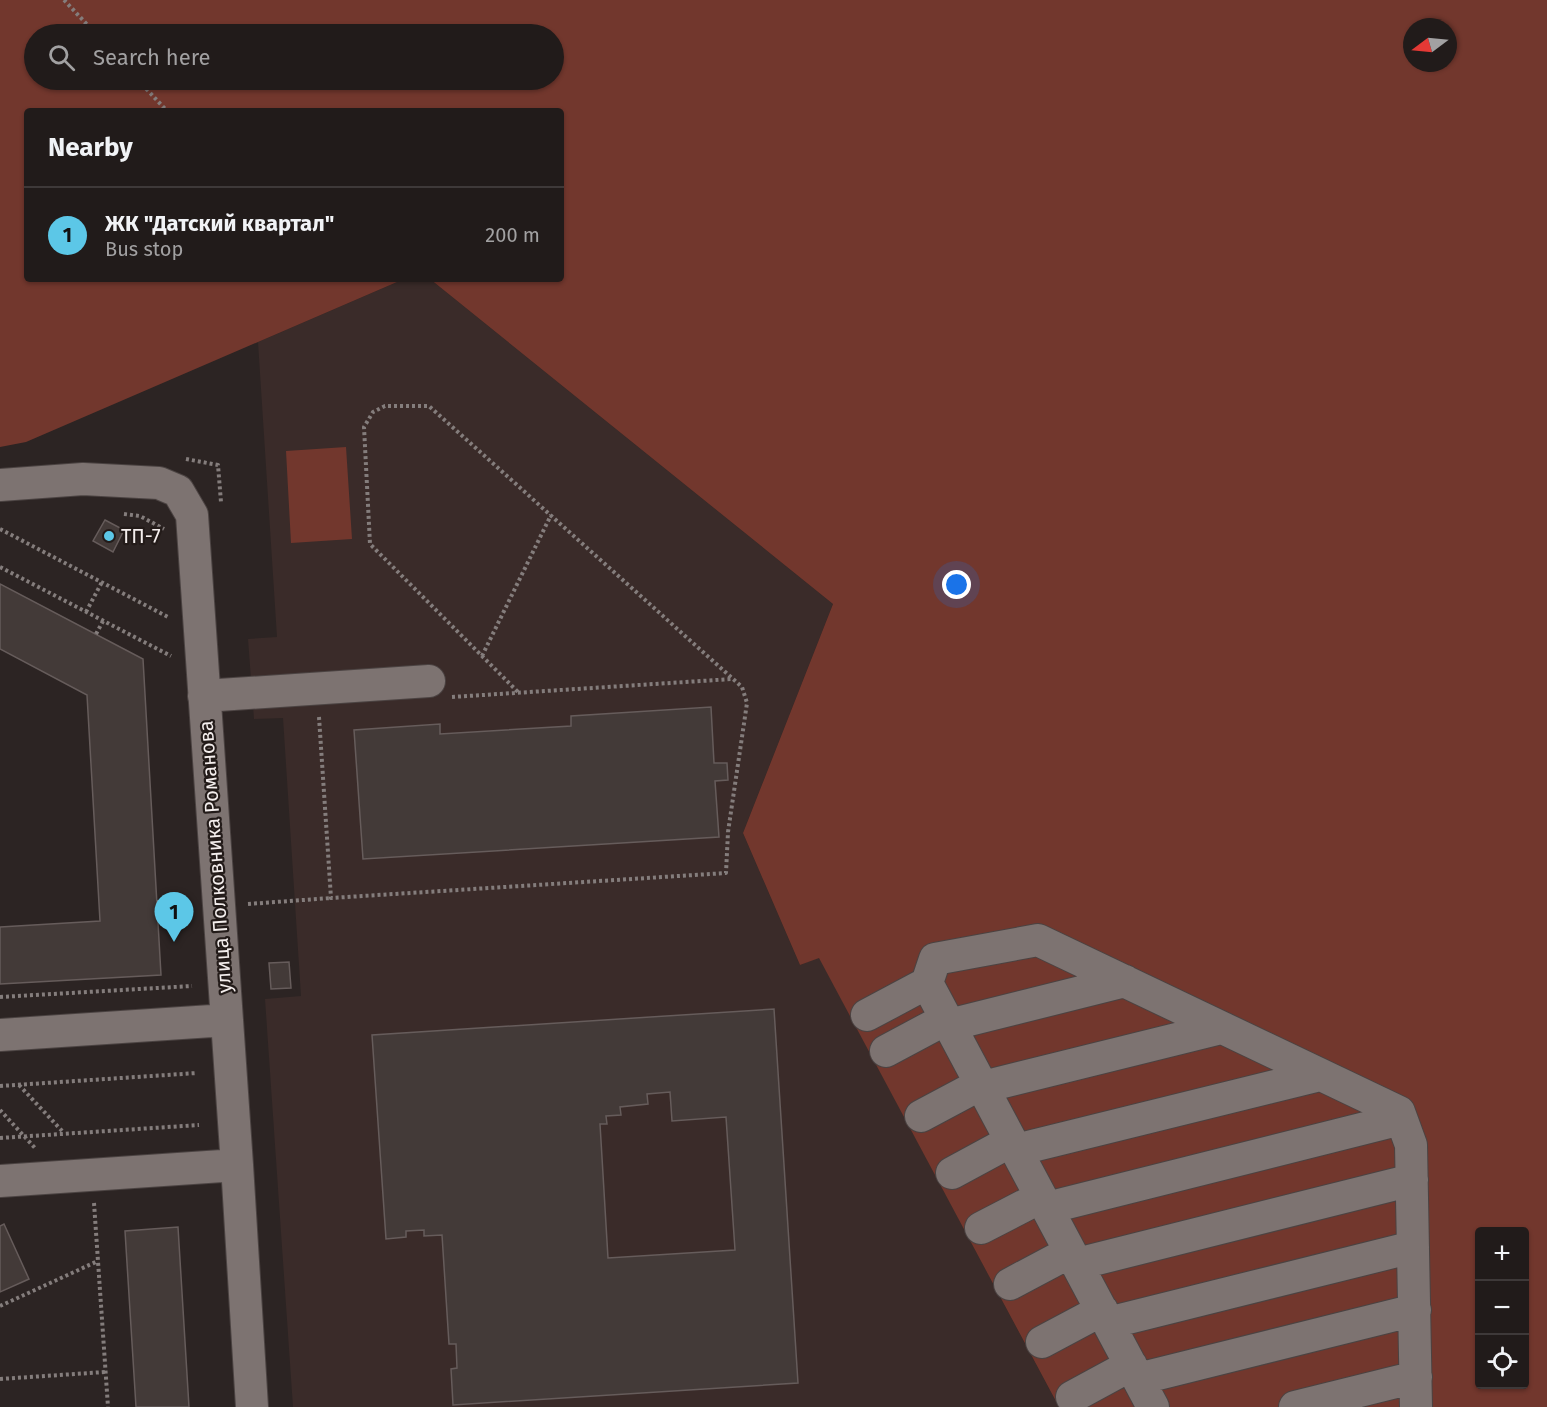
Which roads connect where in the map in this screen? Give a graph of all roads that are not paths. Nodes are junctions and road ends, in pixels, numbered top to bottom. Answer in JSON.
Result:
{"nodes":[{"id":1,"x":0,"y":485,"type":"edge"},
{"id":2,"x":429,"y":681,"type":"road end"},
{"id":3,"x":204,"y":696,"type":"junction"},
{"id":4,"x":1125,"y":981,"type":"junction"},
{"id":5,"x":927,"y":983,"type":"junction"},
{"id":6,"x":867,"y":1015,"type":"dead end"},
{"id":7,"x":226,"y":1020,"type":"junction"},
{"id":8,"x":948,"y":1022,"type":"junction"},
{"id":9,"x":1221,"y":1028,"type":"junction"},
{"id":10,"x":0,"y":1035,"type":"edge"},
{"id":11,"x":886,"y":1051,"type":"dead end"},
{"id":12,"x":1320,"y":1075,"type":"junction"},
{"id":13,"x":982,"y":1085,"type":"junction"},
{"id":14,"x":921,"y":1116,"type":"dead end"},
{"id":15,"x":1401,"y":1119,"type":"junction"},
{"id":16,"x":1014,"y":1146,"type":"junction"},
{"id":17,"x":237,"y":1165,"type":"junction"},
{"id":18,"x":952,"y":1173,"type":"dead end"},
{"id":19,"x":1412,"y":1180,"type":"junction"},
{"id":20,"x":0,"y":1181,"type":"edge"},
{"id":21,"x":1044,"y":1202,"type":"junction"},
{"id":22,"x":981,"y":1228,"type":"dead end"},
{"id":23,"x":1413,"y":1247,"type":"junction"},
{"id":24,"x":1074,"y":1258,"type":"junction"},
{"id":25,"x":1010,"y":1284,"type":"dead end"},
{"id":26,"x":1415,"y":1310,"type":"junction"},
{"id":27,"x":1105,"y":1317,"type":"junction"},
{"id":28,"x":1042,"y":1342,"type":"dead end"},
{"id":29,"x":1135,"y":1372,"type":"junction"},
{"id":30,"x":1416,"y":1392,"type":"edge"},
{"id":31,"x":1072,"y":1397,"type":"dead end"},
{"id":32,"x":252,"y":1407,"type":"edge"},
{"id":33,"x":1154,"y":1407,"type":"edge"},
{"id":34,"x":1295,"y":1407,"type":"edge"}],
"edges":[{"from":1,"to":3,"type":"street","name":"улица Полковника Романова"},
{"from":2,"to":3,"type":"street"},
{"from":3,"to":7,"type":"street","name":"улица Полковника Романова"},
{"from":4,"to":5,"type":"street"},
{"from":4,"to":8,"type":"street"},
{"from":4,"to":9,"type":"street"},
{"from":5,"to":6,"type":"street"},
{"from":5,"to":8,"type":"street"},
{"from":7,"to":10,"type":"street"},
{"from":7,"to":17,"type":"street","name":"улица Полковника Романова"},
{"from":8,"to":11,"type":"street"},
{"from":8,"to":13,"type":"street"},
{"from":9,"to":12,"type":"street"},
{"from":9,"to":13,"type":"street"},
{"from":12,"to":15,"type":"street"},
{"from":12,"to":16,"type":"street"},
{"from":13,"to":14,"type":"street"},
{"from":13,"to":16,"type":"street"},
{"from":15,"to":19,"type":"street"},
{"from":15,"to":21,"type":"street"},
{"from":16,"to":18,"type":"street"},
{"from":16,"to":21,"type":"street"},
{"from":17,"to":20,"type":"street"},
{"from":17,"to":32,"type":"street","name":"улица Полковника Романова"},
{"from":19,"to":23,"type":"street"},
{"from":19,"to":24,"type":"street"},
{"from":21,"to":22,"type":"street"},
{"from":21,"to":24,"type":"street"},
{"from":23,"to":26,"type":"street"},
{"from":23,"to":27,"type":"street"},
{"from":24,"to":25,"type":"street"},
{"from":24,"to":27,"type":"street"},
{"from":26,"to":29,"type":"street"},
{"from":26,"to":30,"type":"street"},
{"from":27,"to":28,"type":"street"},
{"from":27,"to":29,"type":"street"},
{"from":29,"to":31,"type":"street"},
{"from":29,"to":33,"type":"street"},
{"from":30,"to":34,"type":"street"}]}
